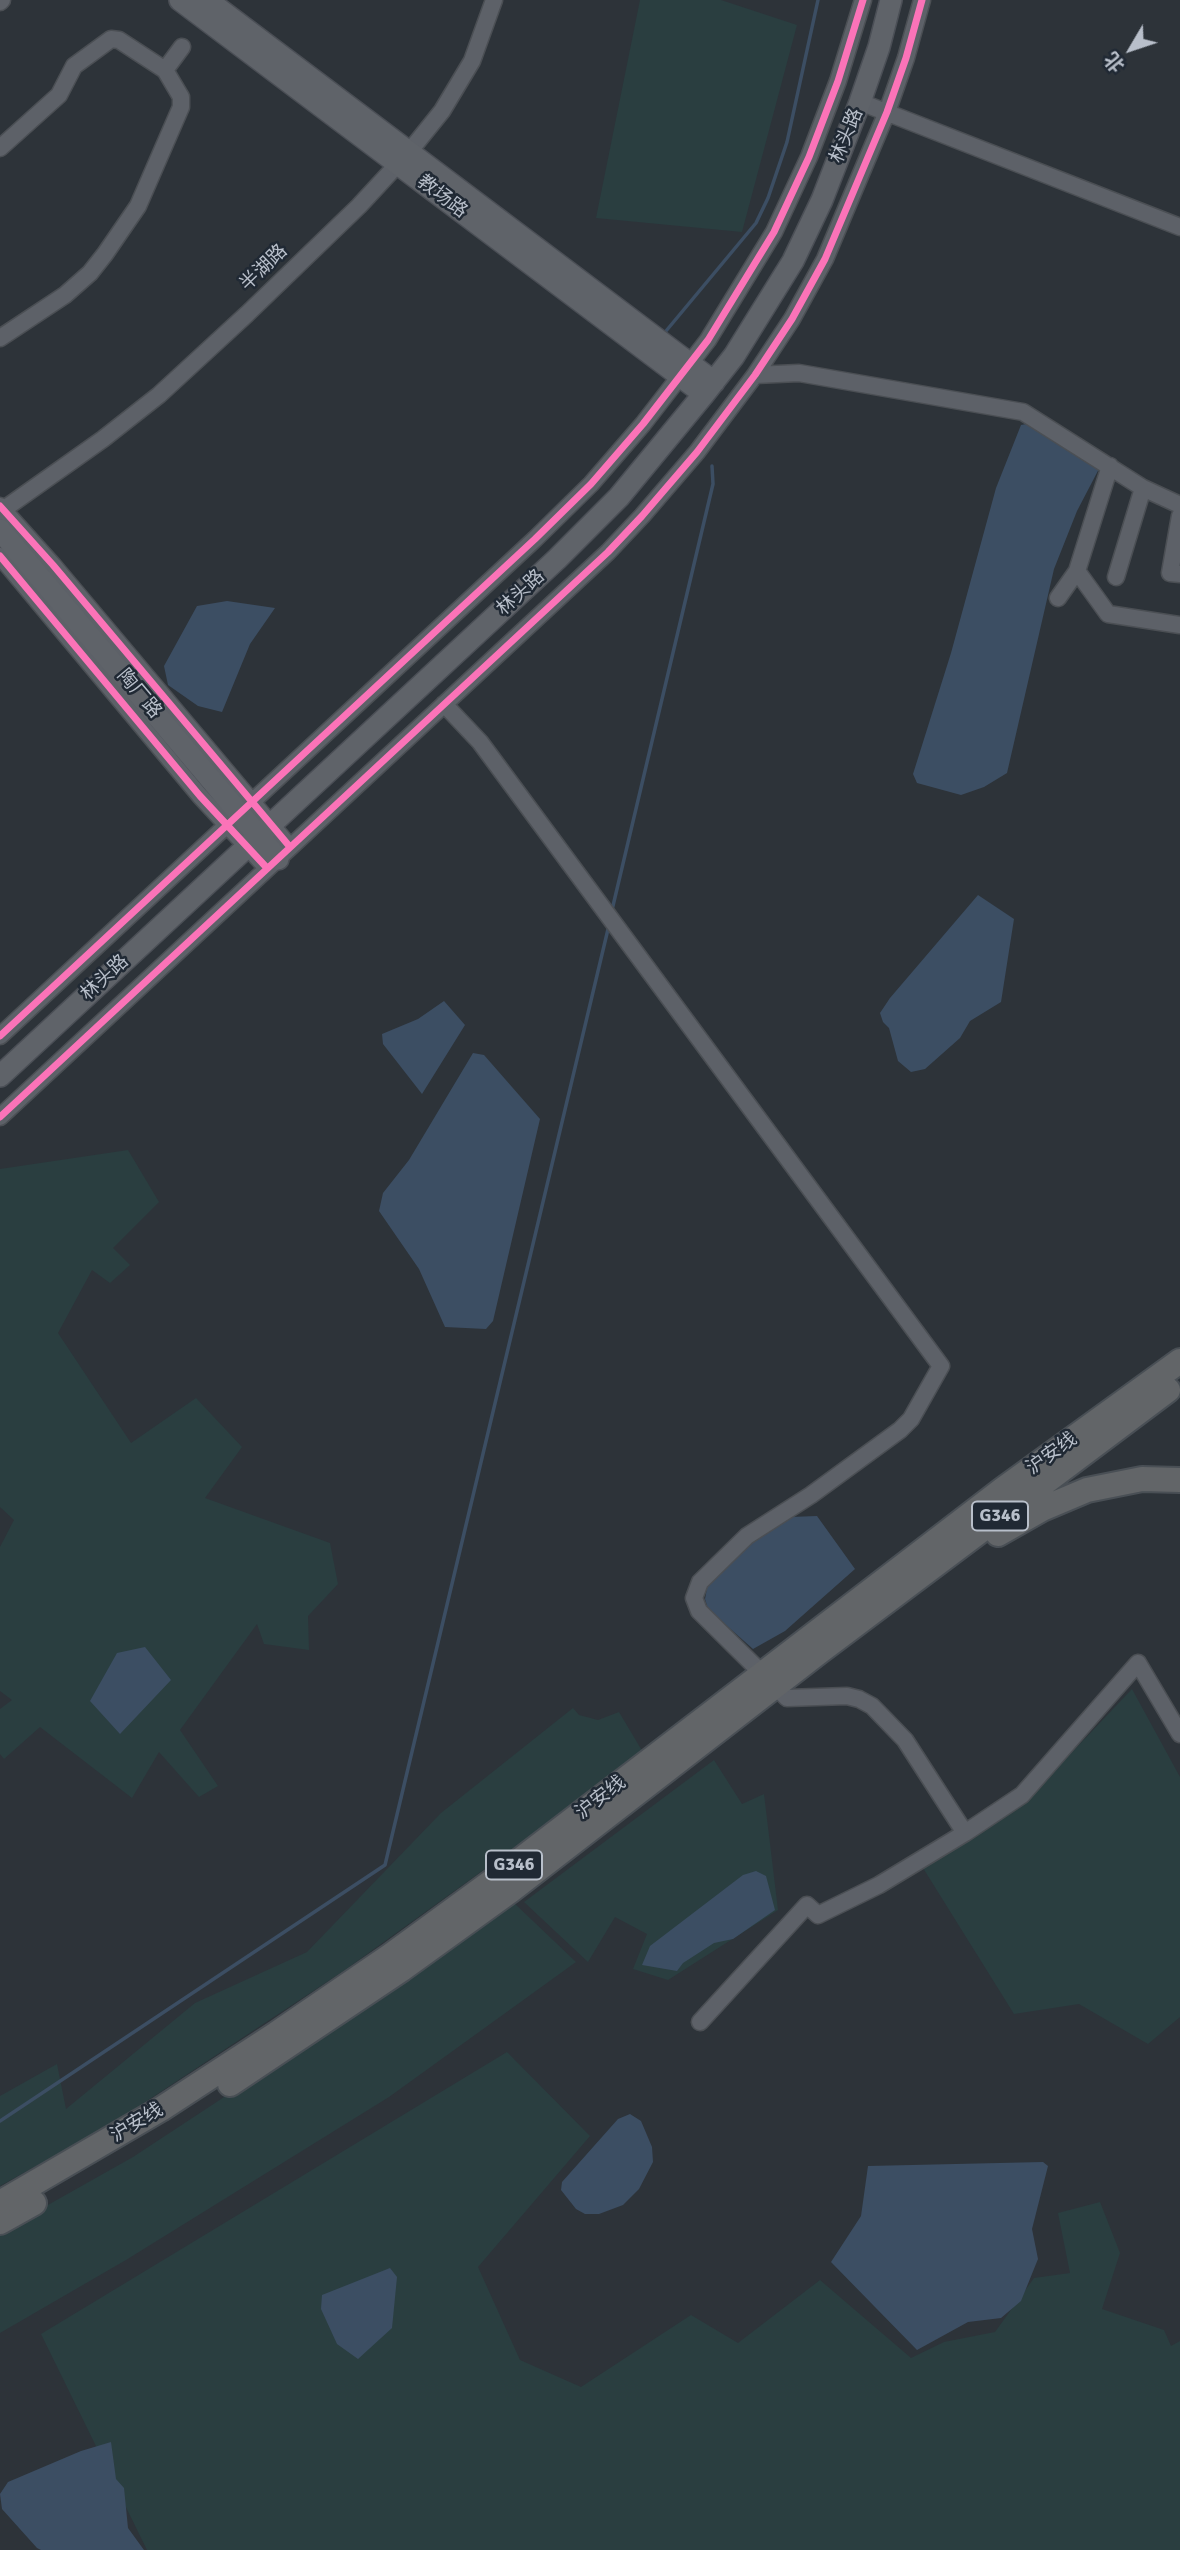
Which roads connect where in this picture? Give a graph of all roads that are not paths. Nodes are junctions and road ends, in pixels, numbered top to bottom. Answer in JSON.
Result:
{"nodes":[{"id":1,"x":180,"y":0,"type":"edge"},
{"id":2,"x":207,"y":0,"type":"edge"},
{"id":3,"x":494,"y":0,"type":"edge"},
{"id":4,"x":863,"y":0,"type":"edge"},
{"id":5,"x":891,"y":0,"type":"edge"},
{"id":6,"x":922,"y":0,"type":"edge"},
{"id":7,"x":183,"y":47,"type":"dead end"},
{"id":8,"x":165,"y":71,"type":"junction"},
{"id":9,"x":860,"y":102,"type":"junction"},
{"id":10,"x":887,"y":112,"type":"junction"},
{"id":11,"x":0,"y":148,"type":"edge"},
{"id":12,"x":403,"y":158,"type":"junction"},
{"id":13,"x":1180,"y":227,"type":"edge"},
{"id":14,"x":0,"y":338,"type":"edge"},
{"id":15,"x":685,"y":370,"type":"junction"},
{"id":16,"x":755,"y":375,"type":"junction"},
{"id":17,"x":709,"y":388,"type":"junction"},
{"id":18,"x":1110,"y":466,"type":"junction"},
{"id":19,"x":1143,"y":488,"type":"junction"},
{"id":20,"x":1180,"y":505,"type":"edge"},
{"id":21,"x":1,"y":514,"type":"edge"},
{"id":22,"x":1180,"y":516,"type":"edge"},
{"id":23,"x":0,"y":556,"type":"edge"},
{"id":24,"x":1077,"y":570,"type":"junction"},
{"id":25,"x":1180,"y":574,"type":"edge"},
{"id":26,"x":1116,"y":577,"type":"dead end"},
{"id":27,"x":1058,"y":598,"type":"dead end"},
{"id":28,"x":1180,"y":625,"type":"edge"},
{"id":29,"x":444,"y":704,"type":"junction"},
{"id":30,"x":239,"y":814,"type":"junction"},
{"id":31,"x":258,"y":836,"type":"junction"},
{"id":32,"x":278,"y":858,"type":"junction"},
{"id":33,"x":0,"y":1036,"type":"edge"},
{"id":34,"x":0,"y":1076,"type":"edge"},
{"id":35,"x":0,"y":1116,"type":"edge"},
{"id":36,"x":1180,"y":1342,"type":"edge"},
{"id":37,"x":1180,"y":1361,"type":"edge"},
{"id":38,"x":1180,"y":1381,"type":"edge"},
{"id":39,"x":1180,"y":1480,"type":"edge"},
{"id":40,"x":1002,"y":1490,"type":"junction"},
{"id":41,"x":820,"y":1652,"type":"junction"},
{"id":42,"x":769,"y":1680,"type":"junction"},
{"id":43,"x":1180,"y":1734,"type":"edge"},
{"id":44,"x":965,"y":1833,"type":"junction"},
{"id":45,"x":700,"y":2022,"type":"dead end"},
{"id":46,"x":0,"y":2203,"type":"edge"},
{"id":47,"x":0,"y":2222,"type":"edge"}],
"edges":[{"from":1,"to":12,"type":"main road","name":"教场路"},
{"from":2,"to":12,"type":"main road","name":"教场路"},
{"from":3,"to":12,"type":"street","name":"半湖路"},
{"from":4,"to":15,"type":"street"},
{"from":5,"to":9,"type":"main road","name":"林头路"},
{"from":6,"to":10,"type":"street"},
{"from":7,"to":8,"type":"street"},
{"from":8,"to":11,"type":"street"},
{"from":8,"to":14,"type":"street"},
{"from":9,"to":10,"type":"street"},
{"from":9,"to":17,"type":"main road","name":"林头路"},
{"from":10,"to":13,"type":"street"},
{"from":10,"to":16,"type":"street"},
{"from":12,"to":15,"type":"main road","name":"教场路"},
{"from":12,"to":21,"type":"street","name":"半湖路"},
{"from":15,"to":17,"type":"main road","name":"教场路"},
{"from":15,"to":30,"type":"street"},
{"from":16,"to":18,"type":"street"},
{"from":16,"to":29,"type":"street"},
{"from":17,"to":31,"type":"main road","name":"林头路"},
{"from":18,"to":19,"type":"street"},
{"from":18,"to":24,"type":"street"},
{"from":19,"to":20,"type":"street"},
{"from":19,"to":26,"type":"street"},
{"from":21,"to":30,"type":"main road","name":"陶厂路"},
{"from":22,"to":25,"type":"street"},
{"from":23,"to":30,"type":"street"},
{"from":24,"to":27,"type":"street"},
{"from":24,"to":28,"type":"street"},
{"from":29,"to":32,"type":"street"},
{"from":29,"to":42,"type":"street"},
{"from":30,"to":31,"type":"main road","name":"陶厂路"},
{"from":30,"to":33,"type":"street"},
{"from":31,"to":32,"type":"main road","name":"陶厂路"},
{"from":31,"to":34,"type":"main road","name":"林头路"},
{"from":32,"to":35,"type":"street"},
{"from":36,"to":40,"type":"highway"},
{"from":37,"to":40,"type":"highway","name":"沪安线","number":"G346"},
{"from":38,"to":41,"type":"highway","name":"沪安线","number":"G346"},
{"from":39,"to":41,"type":"highway"},
{"from":40,"to":42,"type":"highway","name":"沪安线","number":"G346"},
{"from":41,"to":42,"type":"highway","name":"沪安线","number":"G346"},
{"from":42,"to":44,"type":"street"},
{"from":42,"to":46,"type":"highway","name":"沪安线","number":"G346"},
{"from":42,"to":47,"type":"highway","name":"沪安线","number":"G346"},
{"from":43,"to":44,"type":"street"},
{"from":44,"to":45,"type":"street"}]}
